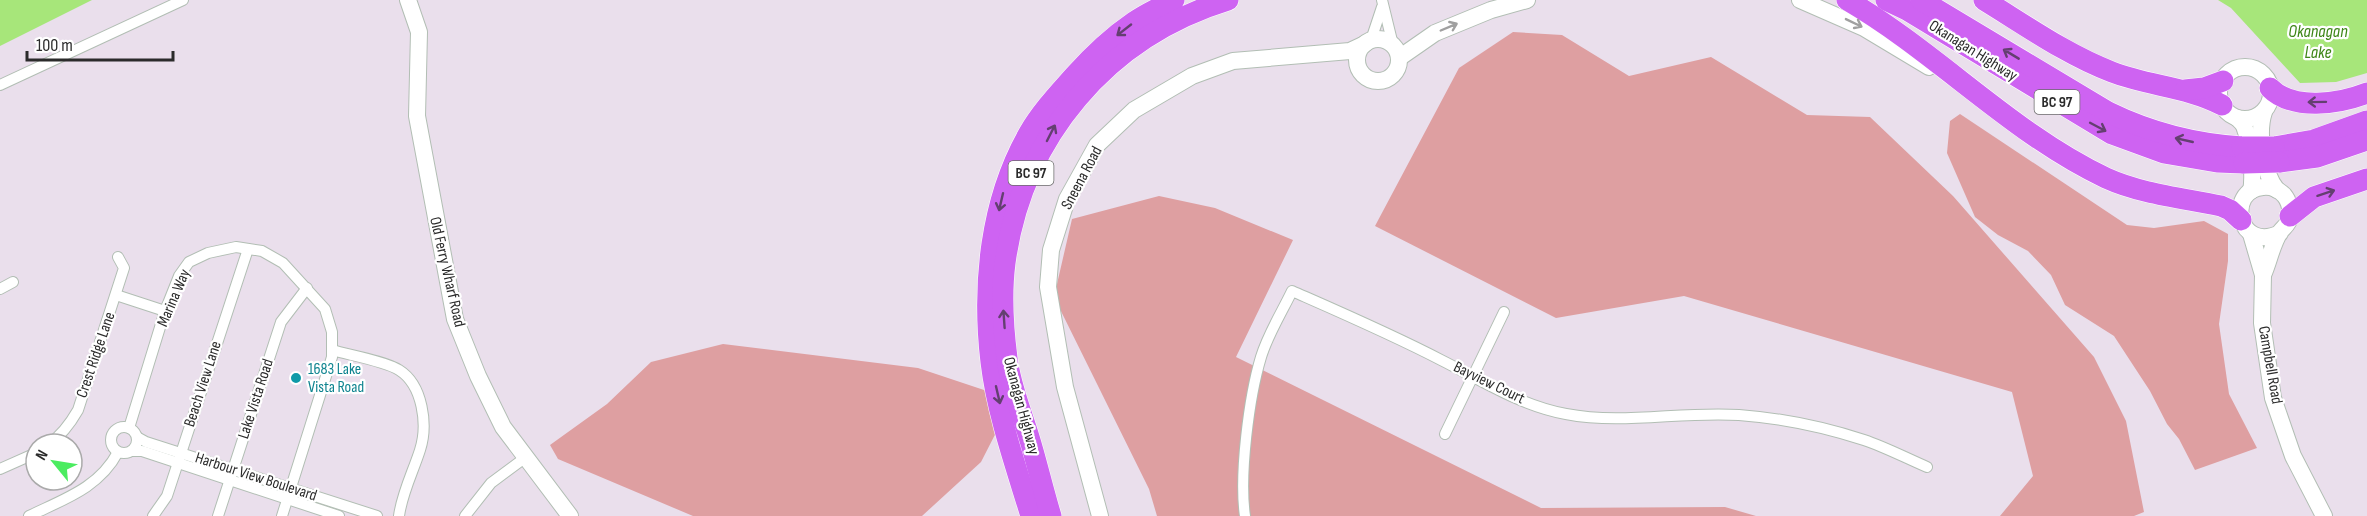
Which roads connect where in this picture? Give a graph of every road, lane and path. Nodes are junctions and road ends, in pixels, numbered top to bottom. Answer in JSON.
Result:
{"nodes":[{"id":1,"x":183,"y":0,"type":"edge"},
{"id":2,"x":408,"y":0,"type":"edge"},
{"id":3,"x":1174,"y":0,"type":"edge"},
{"id":4,"x":1228,"y":0,"type":"edge"},
{"id":5,"x":1527,"y":0,"type":"edge"},
{"id":6,"x":1800,"y":0,"type":"edge"},
{"id":7,"x":1848,"y":0,"type":"edge"},
{"id":8,"x":1886,"y":0,"type":"edge"},
{"id":9,"x":1921,"y":0,"type":"edge"},
{"id":10,"x":1984,"y":0,"type":"edge"},
{"id":11,"x":1382,"y":3,"type":"edge"},
{"id":12,"x":1368,"y":42,"type":"junction"},
{"id":13,"x":1396,"y":51,"type":"junction"},
{"id":14,"x":1314,"y":54,"type":"junction"},
{"id":15,"x":1357,"y":67,"type":"junction"},
{"id":16,"x":2223,"y":81,"type":"junction"},
{"id":17,"x":0,"y":85,"type":"edge"},
{"id":18,"x":2270,"y":88,"type":"junction"},
{"id":19,"x":2181,"y":90,"type":"junction"},
{"id":20,"x":2367,"y":93,"type":"edge"},
{"id":21,"x":1996,"y":108,"type":"junction"},
{"id":22,"x":2229,"y":111,"type":"junction"},
{"id":23,"x":2264,"y":112,"type":"junction"},
{"id":24,"x":2367,"y":121,"type":"edge"},
{"id":25,"x":2367,"y":140,"type":"edge"},
{"id":26,"x":2243,"y":155,"type":"junction"},
{"id":27,"x":2277,"y":155,"type":"junction"},
{"id":28,"x":2367,"y":178,"type":"edge"},
{"id":29,"x":2277,"y":190,"type":"junction"},
{"id":30,"x":2251,"y":191,"type":"junction"},
{"id":31,"x":2285,"y":225,"type":"junction"},
{"id":32,"x":2246,"y":227,"type":"junction"},
{"id":33,"x":248,"y":249,"type":"junction"},
{"id":34,"x":118,"y":257,"type":"dead end"},
{"id":35,"x":2263,"y":275,"type":"junction"},
{"id":36,"x":13,"y":282,"type":"dead end"},
{"id":37,"x":307,"y":288,"type":"junction"},
{"id":38,"x":0,"y":289,"type":"edge"},
{"id":39,"x":116,"y":295,"type":"junction"},
{"id":40,"x":165,"y":311,"type":"junction"},
{"id":41,"x":1504,"y":312,"type":"dead end"},
{"id":42,"x":332,"y":350,"type":"junction"},
{"id":43,"x":1473,"y":377,"type":"junction"},
{"id":44,"x":129,"y":428,"type":"junction"},
{"id":45,"x":64,"y":432,"type":"edge"},
{"id":46,"x":1445,"y":434,"type":"dead end"},
{"id":47,"x":137,"y":437,"type":"junction"},
{"id":48,"x":1019,"y":440,"type":"junction"},
{"id":49,"x":132,"y":451,"type":"junction"},
{"id":50,"x":118,"y":452,"type":"junction"},
{"id":51,"x":526,"y":457,"type":"junction"},
{"id":52,"x":24,"y":458,"type":"edge"},
{"id":53,"x":179,"y":458,"type":"junction"},
{"id":54,"x":1926,"y":467,"type":"dead end"},
{"id":55,"x":0,"y":469,"type":"edge"},
{"id":56,"x":231,"y":475,"type":"junction"},
{"id":57,"x":289,"y":494,"type":"junction"},
{"id":58,"x":29,"y":516,"type":"edge"},
{"id":59,"x":153,"y":516,"type":"edge"},
{"id":60,"x":218,"y":516,"type":"edge"},
{"id":61,"x":282,"y":516,"type":"edge"},
{"id":62,"x":339,"y":516,"type":"edge"},
{"id":63,"x":377,"y":516,"type":"edge"},
{"id":64,"x":399,"y":516,"type":"edge"},
{"id":65,"x":465,"y":516,"type":"edge"},
{"id":66,"x":570,"y":516,"type":"edge"},
{"id":67,"x":1026,"y":516,"type":"edge"},
{"id":68,"x":1031,"y":516,"type":"edge"},
{"id":69,"x":1051,"y":516,"type":"edge"},
{"id":70,"x":1058,"y":516,"type":"edge"},
{"id":71,"x":1100,"y":516,"type":"edge"},
{"id":72,"x":1245,"y":516,"type":"edge"},
{"id":73,"x":2324,"y":516,"type":"edge"}],
"edges":[{"from":1,"to":17,"type":"street"},
{"from":2,"to":51,"type":"street","name":"Old Ferry Wharf Road"},
{"from":3,"to":48,"type":"highway","name":"Okanagan Highway","number":"BC 97","one_way":true},
{"from":48,"to":4,"type":"highway","name":"Okanagan Highway","number":"BC 97","one_way":true},
{"from":13,"to":5,"type":"street","one_way":true},
{"from":6,"to":21,"type":"street","one_way":true},
{"from":7,"to":21,"type":"highway"},
{"from":8,"to":26,"type":"highway","name":"Okanagan Highway","number":"BC 97","one_way":true},
{"from":26,"to":9,"type":"highway","name":"Okanagan Highway","number":"BC 97","one_way":true},
{"from":10,"to":19,"type":"highway"},
{"from":11,"to":12,"type":"street"},
{"from":11,"to":13,"type":"street"},
{"from":12,"to":13,"type":"street"},
{"from":12,"to":14,"type":"street","name":"Sneena Road"},
{"from":12,"to":15,"type":"street"},
{"from":13,"to":15,"type":"street"},
{"from":14,"to":15,"type":"street","name":"Sneena Road"},
{"from":14,"to":71,"type":"street","name":"Sneena Road"},
{"from":16,"to":18,"type":"street"},
{"from":16,"to":19,"type":"highway"},
{"from":16,"to":22,"type":"street"},
{"from":20,"to":18,"type":"highway","one_way":true},
{"from":18,"to":23,"type":"street"},
{"from":19,"to":22,"type":"highway"},
{"from":21,"to":32,"type":"highway"},
{"from":22,"to":23,"type":"street"},
{"from":22,"to":30,"type":"street"},
{"from":23,"to":29,"type":"street"},
{"from":24,"to":27,"type":"highway","name":"Okanagan Highway","number":"BC 97"},
{"from":25,"to":27,"type":"highway","name":"Okanagan Highway","number":"BC 97"},
{"from":26,"to":27,"type":"highway","name":"Okanagan Highway","number":"BC 97","bridge":true},
{"from":31,"to":28,"type":"highway","one_way":true},
{"from":29,"to":30,"type":"street"},
{"from":29,"to":31,"type":"street"},
{"from":30,"to":32,"type":"street"},
{"from":31,"to":32,"type":"street"},
{"from":31,"to":35,"type":"street","name":"Campbell Road"},
{"from":32,"to":35,"type":"street","name":"Campbell Road"},
{"from":33,"to":37,"type":"street","name":"Marina Way"},
{"from":33,"to":40,"type":"street","name":"Marina Way"},
{"from":33,"to":53,"type":"street","name":"Beach View Lane"},
{"from":34,"to":39,"type":"street","name":"Crest Ridge Lane"},
{"from":35,"to":73,"type":"street","name":"Campbell Road"},
{"from":36,"to":38,"type":"street"},
{"from":37,"to":42,"type":"street","name":"Marina Way"},
{"from":37,"to":56,"type":"street","name":"Lake Vista Road"},
{"from":39,"to":40,"type":"street"},
{"from":39,"to":45,"type":"street","name":"Crest Ridge Lane"},
{"from":40,"to":44,"type":"street","name":"Marina Way"},
{"from":41,"to":43,"type":"street"},
{"from":42,"to":57,"type":"street","name":"Marina Way"},
{"from":42,"to":64,"type":"street"},
{"from":43,"to":46,"type":"street"},
{"from":43,"to":54,"type":"street","name":"Bayview Court"},
{"from":43,"to":72,"type":"street","name":"Bayview Court"},
{"from":44,"to":47,"type":"street"},
{"from":44,"to":50,"type":"street"},
{"from":47,"to":49,"type":"street"},
{"from":47,"to":53,"type":"street","name":"Harbour View Boulevard"},
{"from":48,"to":67,"type":"highway"},
{"from":48,"to":68,"type":"highway","name":"Okanagan Highway","number":"BC 97"},
{"from":48,"to":69,"type":"highway","name":"Okanagan Highway","number":"BC 97"},
{"from":48,"to":70,"type":"highway"},
{"from":49,"to":50,"type":"street"},
{"from":49,"to":53,"type":"street","name":"Harbour View Boulevard"},
{"from":50,"to":58,"type":"street"},
{"from":51,"to":65,"type":"street"},
{"from":51,"to":66,"type":"street","name":"Old Ferry Wharf Road"},
{"from":52,"to":55,"type":"street"},
{"from":53,"to":56,"type":"street","name":"Harbour View Boulevard"},
{"from":53,"to":59,"type":"street","name":"Beach View Lane"},
{"from":56,"to":57,"type":"street","name":"Harbour View Boulevard"},
{"from":56,"to":60,"type":"street","name":"Lake Vista Road"},
{"from":57,"to":61,"type":"street","name":"Marina Way"},
{"from":57,"to":62,"type":"street","name":"Harbour View Boulevard"},
{"from":57,"to":63,"type":"street","name":"Harbour View Boulevard"}]}
